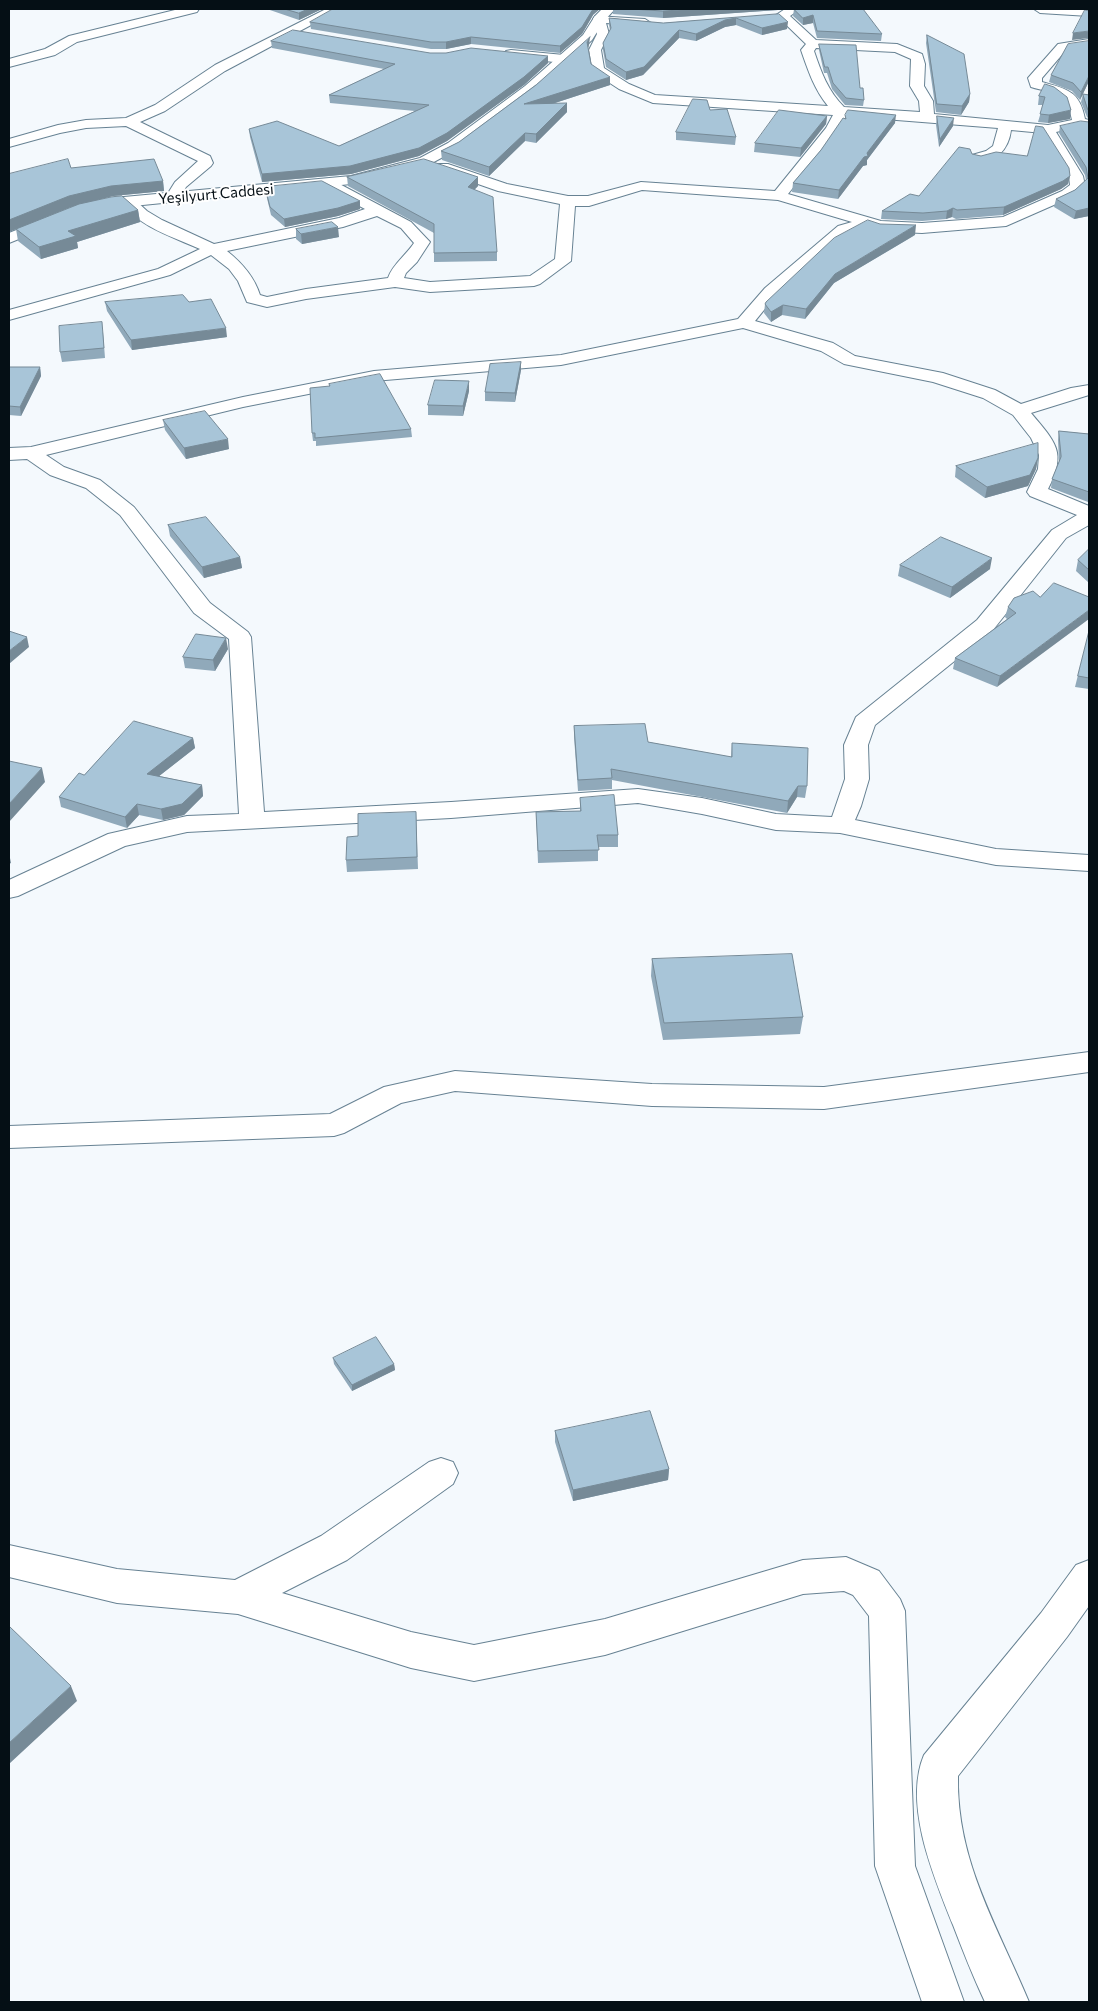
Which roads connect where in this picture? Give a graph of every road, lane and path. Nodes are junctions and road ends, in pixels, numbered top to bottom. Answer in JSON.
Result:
{"nodes":[{"id":1,"x":193,"y":9,"type":"edge"},
{"id":2,"x":335,"y":9,"type":"edge"},
{"id":3,"x":794,"y":9,"type":"edge"},
{"id":4,"x":1040,"y":9,"type":"edge"},
{"id":5,"x":1089,"y":12,"type":"edge"},
{"id":6,"x":604,"y":14,"type":"edge"},
{"id":7,"x":782,"y":15,"type":"junction"},
{"id":8,"x":766,"y":16,"type":"edge"},
{"id":9,"x":654,"y":24,"type":"edge"},
{"id":10,"x":289,"y":30,"type":"junction"},
{"id":11,"x":318,"y":36,"type":"edge"},
{"id":12,"x":1089,"y":43,"type":"edge"},
{"id":13,"x":813,"y":44,"type":"junction"},
{"id":14,"x":50,"y":52,"type":"junction"},
{"id":15,"x":499,"y":53,"type":"edge"},
{"id":16,"x":564,"y":59,"type":"junction"},
{"id":17,"x":9,"y":63,"type":"edge"},
{"id":18,"x":30,"y":70,"type":"dead end"},
{"id":19,"x":841,"y":112,"type":"junction"},
{"id":20,"x":927,"y":117,"type":"junction"},
{"id":21,"x":128,"y":122,"type":"junction"},
{"id":22,"x":1084,"y":124,"type":"edge"},
{"id":23,"x":1005,"y":126,"type":"junction"},
{"id":24,"x":1048,"y":129,"type":"junction"},
{"id":25,"x":9,"y":143,"type":"edge"},
{"id":26,"x":977,"y":158,"type":"edge"},
{"id":27,"x":425,"y":161,"type":"junction"},
{"id":28,"x":327,"y":183,"type":"junction"},
{"id":29,"x":779,"y":196,"type":"junction"},
{"id":30,"x":173,"y":198,"type":"junction"},
{"id":31,"x":568,"y":201,"type":"junction"},
{"id":32,"x":129,"y":202,"type":"junction"},
{"id":33,"x":379,"y":210,"type":"junction"},
{"id":34,"x":868,"y":222,"type":"junction"},
{"id":35,"x":9,"y":238,"type":"edge"},
{"id":36,"x":212,"y":249,"type":"junction"},
{"id":37,"x":395,"y":282,"type":"junction"},
{"id":38,"x":9,"y":315,"type":"edge"},
{"id":39,"x":744,"y":323,"type":"junction"},
{"id":40,"x":1089,"y":390,"type":"edge"},
{"id":41,"x":1019,"y":411,"type":"junction"},
{"id":42,"x":31,"y":453,"type":"junction"},
{"id":43,"x":9,"y":454,"type":"edge"},
{"id":44,"x":1089,"y":515,"type":"edge"},
{"id":45,"x":252,"y":820,"type":"junction"},
{"id":46,"x":840,"y":825,"type":"junction"},
{"id":47,"x":1089,"y":863,"type":"edge"},
{"id":48,"x":9,"y":890,"type":"edge"},
{"id":49,"x":1089,"y":1062,"type":"edge"},
{"id":50,"x":9,"y":1137,"type":"edge"},
{"id":51,"x":441,"y":1473,"type":"dead end"},
{"id":52,"x":9,"y":1562,"type":"edge"},
{"id":53,"x":1089,"y":1577,"type":"edge"},
{"id":54,"x":238,"y":1597,"type":"junction"},
{"id":55,"x":943,"y":2002,"type":"edge"},
{"id":56,"x":1008,"y":2002,"type":"edge"}],
"edges":[{"from":1,"to":14,"type":"street"},
{"from":2,"to":10,"type":"street"},
{"from":3,"to":7,"type":"street"},
{"from":4,"to":5,"type":"street"},
{"from":6,"to":9,"type":"street"},
{"from":6,"to":16,"type":"street","name":"Yeşilyurt Caddesi"},
{"from":6,"to":19,"type":"street"},
{"from":7,"to":8,"type":"street"},
{"from":7,"to":13,"type":"street"},
{"from":10,"to":11,"type":"street"},
{"from":10,"to":21,"type":"street"},
{"from":12,"to":22,"type":"street"},
{"from":13,"to":19,"type":"street"},
{"from":13,"to":20,"type":"street"},
{"from":14,"to":17,"type":"street"},
{"from":14,"to":18,"type":"street"},
{"from":15,"to":16,"type":"street"},
{"from":16,"to":27,"type":"street","name":"Yeşilyurt Caddesi"},
{"from":19,"to":20,"type":"street"},
{"from":19,"to":29,"type":"street"},
{"from":20,"to":23,"type":"street"},
{"from":21,"to":25,"type":"street"},
{"from":21,"to":30,"type":"street"},
{"from":22,"to":24,"type":"street"},
{"from":23,"to":24,"type":"street"},
{"from":23,"to":26,"type":"street"},
{"from":24,"to":34,"type":"street"},
{"from":27,"to":28,"type":"street","name":"Yeşilyurt Caddesi"},
{"from":27,"to":31,"type":"street"},
{"from":28,"to":30,"type":"street","name":"Yeşilyurt Caddesi"},
{"from":28,"to":33,"type":"street"},
{"from":29,"to":31,"type":"street"},
{"from":29,"to":34,"type":"street"},
{"from":30,"to":32,"type":"street","name":"Yeşilyurt Caddesi"},
{"from":31,"to":37,"type":"street"},
{"from":32,"to":35,"type":"street","name":"Yeşilyurt Caddesi"},
{"from":32,"to":36,"type":"street"},
{"from":33,"to":36,"type":"street"},
{"from":33,"to":37,"type":"street"},
{"from":34,"to":39,"type":"street"},
{"from":36,"to":37,"type":"street"},
{"from":36,"to":38,"type":"street"},
{"from":39,"to":41,"type":"street"},
{"from":39,"to":42,"type":"street"},
{"from":40,"to":41,"type":"street"},
{"from":41,"to":44,"type":"street"},
{"from":42,"to":43,"type":"street"},
{"from":42,"to":45,"type":"street"},
{"from":44,"to":46,"type":"street"},
{"from":45,"to":46,"type":"street"},
{"from":45,"to":48,"type":"street"},
{"from":46,"to":47,"type":"street"},
{"from":49,"to":50,"type":"street"},
{"from":51,"to":54,"type":"street"},
{"from":52,"to":54,"type":"street"},
{"from":53,"to":56,"type":"street"},
{"from":54,"to":55,"type":"street"}]}
